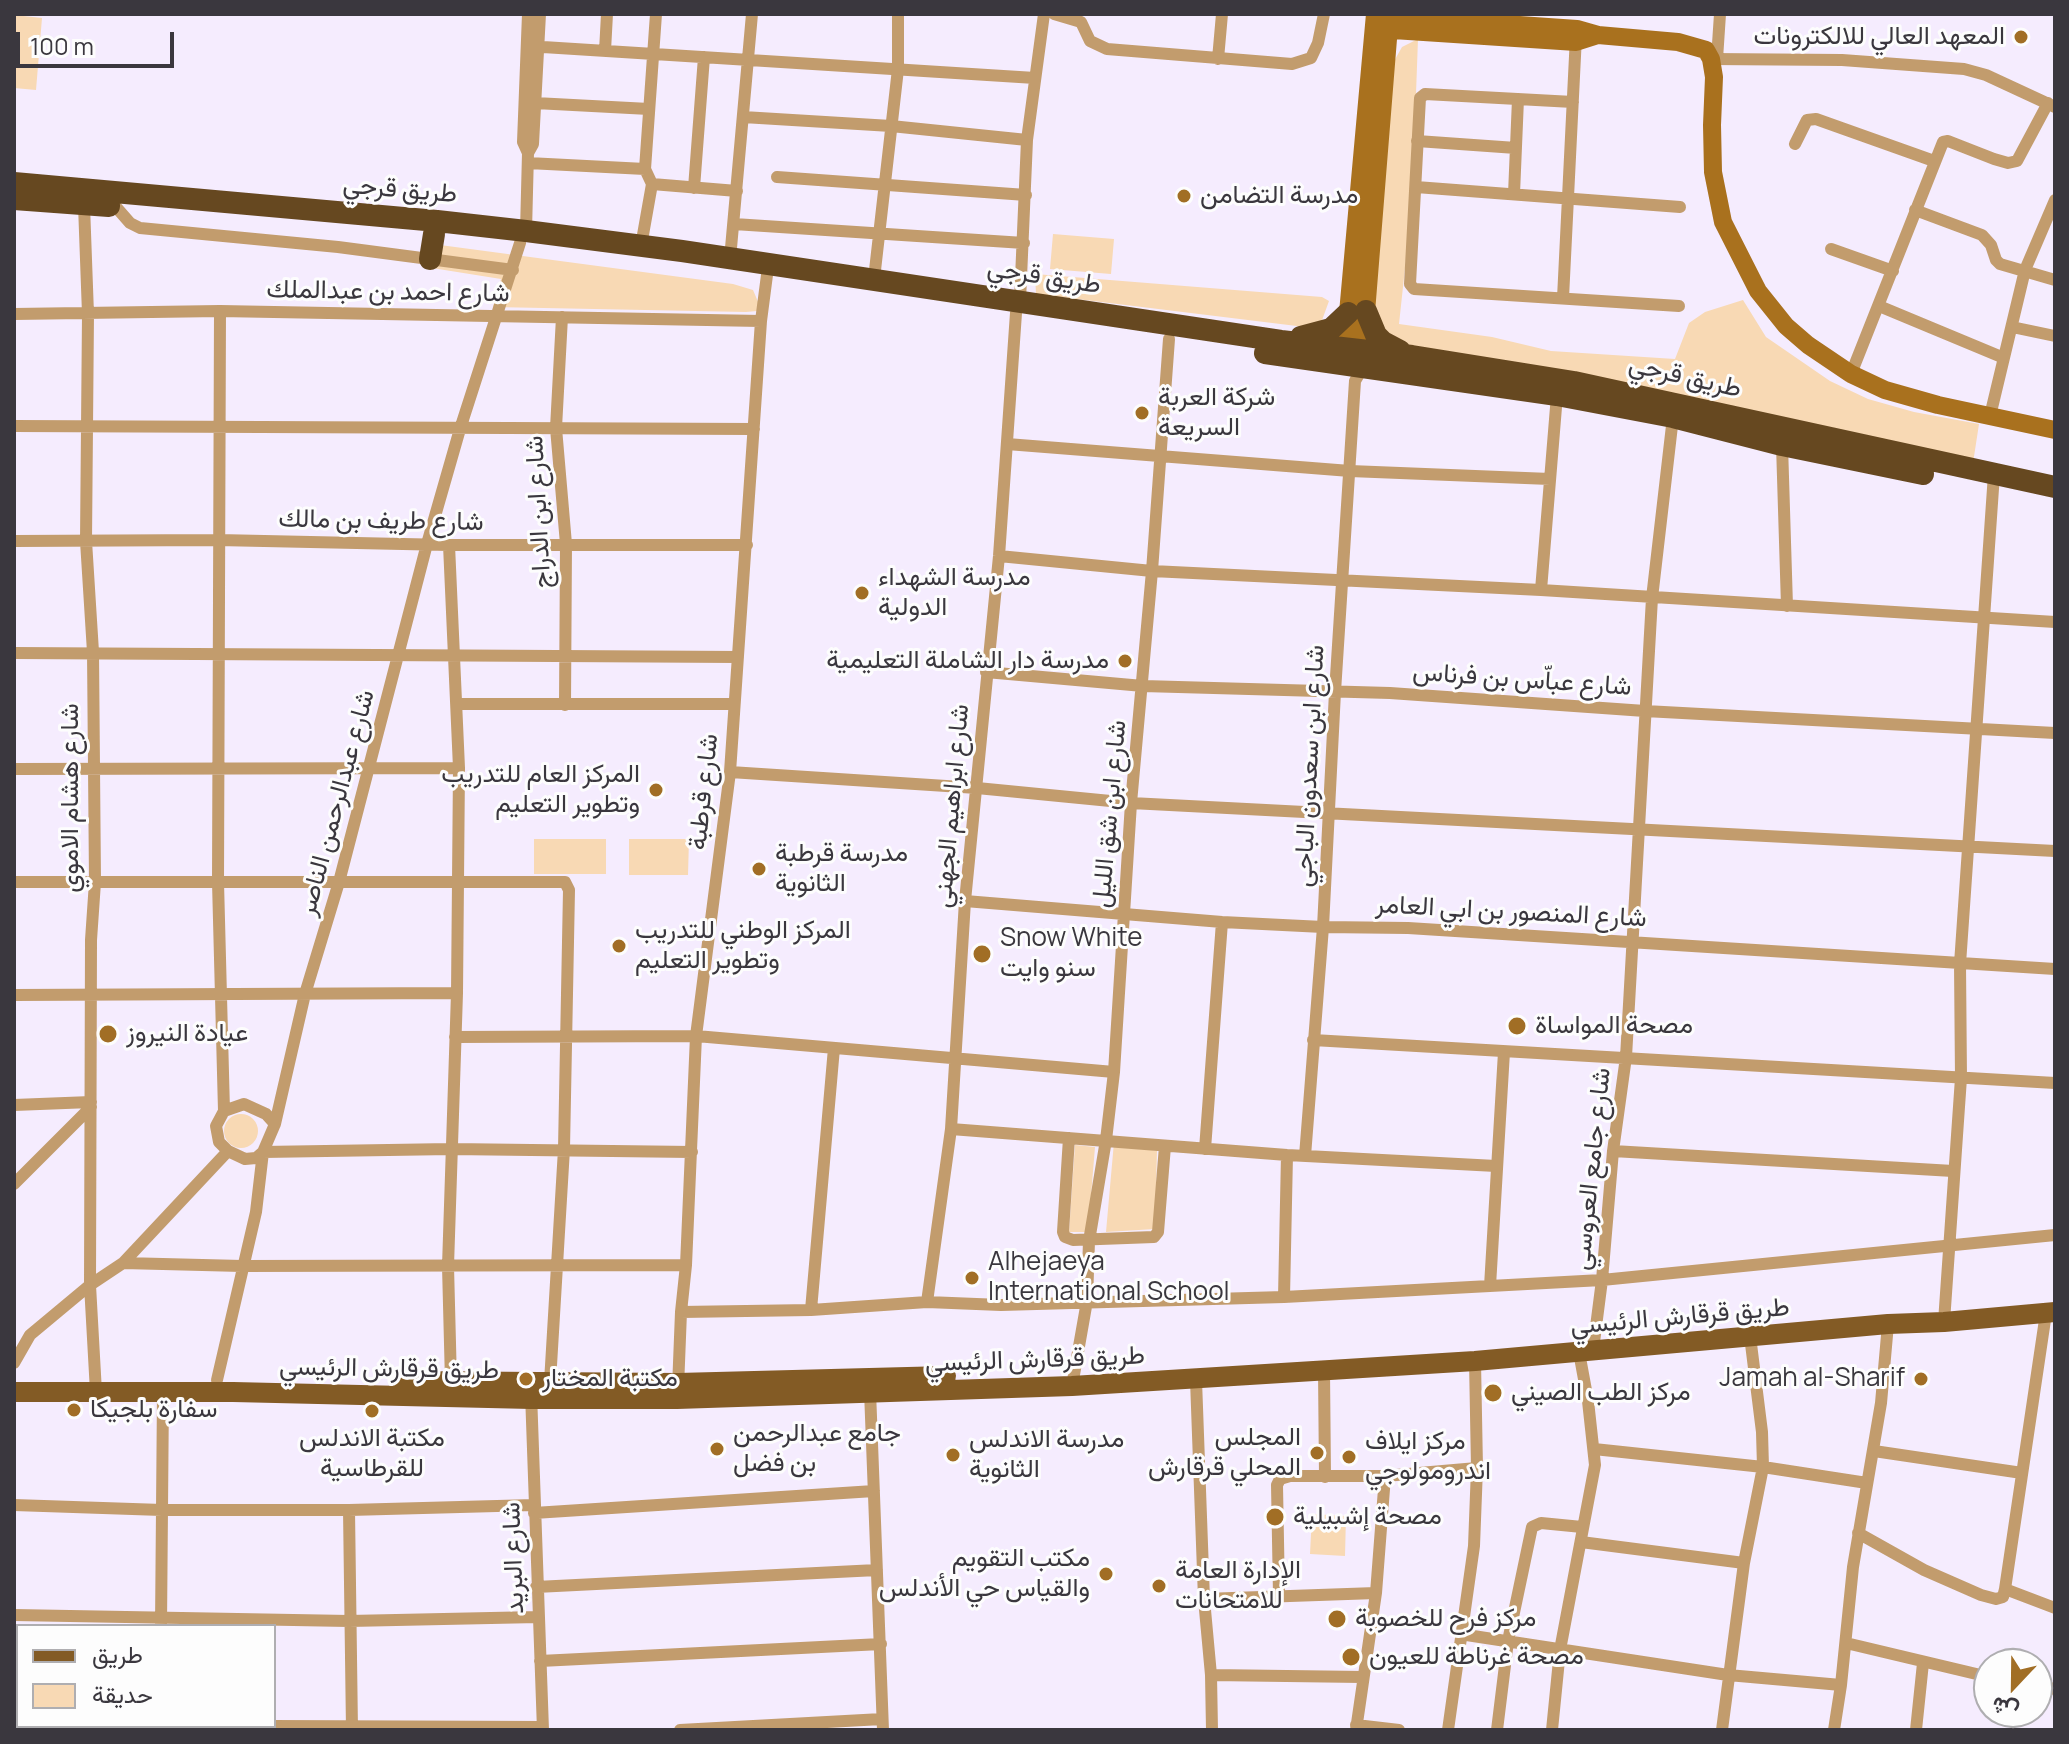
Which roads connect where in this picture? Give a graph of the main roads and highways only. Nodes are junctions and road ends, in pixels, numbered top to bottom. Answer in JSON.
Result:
{"nodes":[{"id":1,"x":14,"y":183,"type":"edge"},
{"id":2,"x":14,"y":199,"type":"edge"},
{"id":3,"x":434,"y":234,"type":"junction"},
{"id":4,"x":523,"y":237,"type":"junction"},
{"id":5,"x":430,"y":259,"type":"road end"},
{"id":6,"x":1018,"y":307,"type":"junction"},
{"id":7,"x":1281,"y":341,"type":"junction"},
{"id":8,"x":1412,"y":356,"type":"junction"},
{"id":9,"x":1355,"y":362,"type":"junction"},
{"id":10,"x":1994,"y":481,"type":"junction"},
{"id":11,"x":2055,"y":487,"type":"edge"},
{"id":12,"x":2055,"y":502,"type":"edge"},
{"id":13,"x":2052,"y":1309,"type":"edge"},
{"id":14,"x":1944,"y":1316,"type":"junction"},
{"id":15,"x":1588,"y":1347,"type":"junction"},
{"id":16,"x":1073,"y":1380,"type":"junction"},
{"id":17,"x":14,"y":1382,"type":"edge"},
{"id":18,"x":96,"y":1387,"type":"junction"},
{"id":19,"x":537,"y":1388,"type":"junction"},
{"id":20,"x":678,"y":1391,"type":"junction"},
{"id":21,"x":14,"y":1392,"type":"edge"}],
"edges":[{"from":1,"to":4,"type":"highway","name":"طريق قرجي"},
{"from":2,"to":3,"type":"highway","name":"طريق قرجي"},
{"from":3,"to":4,"type":"highway","name":"طريق قرجي"},
{"from":3,"to":5,"type":"highway"},
{"from":4,"to":6,"type":"highway","name":"طريق قرجي"},
{"from":4,"to":6,"type":"highway","name":"طريق قرجي"},
{"from":6,"to":7,"type":"highway","name":"طريق قرجي"},
{"from":6,"to":9,"type":"highway","name":"طريق قرجي"},
{"from":7,"to":8,"type":"highway"},
{"from":7,"to":9,"type":"highway","name":"طريق قرجي"},
{"from":8,"to":9,"type":"highway","name":"طريق قرجي"},
{"from":8,"to":10,"type":"highway","name":"طريق قرجي"},
{"from":9,"to":10,"type":"highway","name":"طريق قرجي"},
{"from":10,"to":11,"type":"highway","name":"طريق قرجي"},
{"from":10,"to":12,"type":"highway","name":"طريق قرجي"},
{"from":13,"to":14,"type":"main road","name":"طريق قرقارش الرئيسي"},
{"from":14,"to":15,"type":"main road","name":"طريق قرقارش الرئيسي"},
{"from":14,"to":15,"type":"main road","name":"طريق قرقارش الرئيسي"},
{"from":15,"to":16,"type":"main road","name":"طريق قرقارش الرئيسي"},
{"from":15,"to":16,"type":"main road","name":"طريق قرقارش الرئيسي"},
{"from":16,"to":20,"type":"main road","name":"طريق قرقارش الرئيسي"},
{"from":16,"to":20,"type":"main road","name":"طريق قرقارش الرئيسي"},
{"from":17,"to":18,"type":"main road","name":"طريق قرقارش الرئيسي"},
{"from":18,"to":19,"type":"main road","name":"طريق قرقارش الرئيسي"},
{"from":18,"to":19,"type":"main road","name":"طريق قرقارش الرئيسي"},
{"from":18,"to":21,"type":"main road","name":"طريق قرقارش الرئيسي"},
{"from":19,"to":20,"type":"main road","name":"طريق قرقارش الرئيسي"}]}
